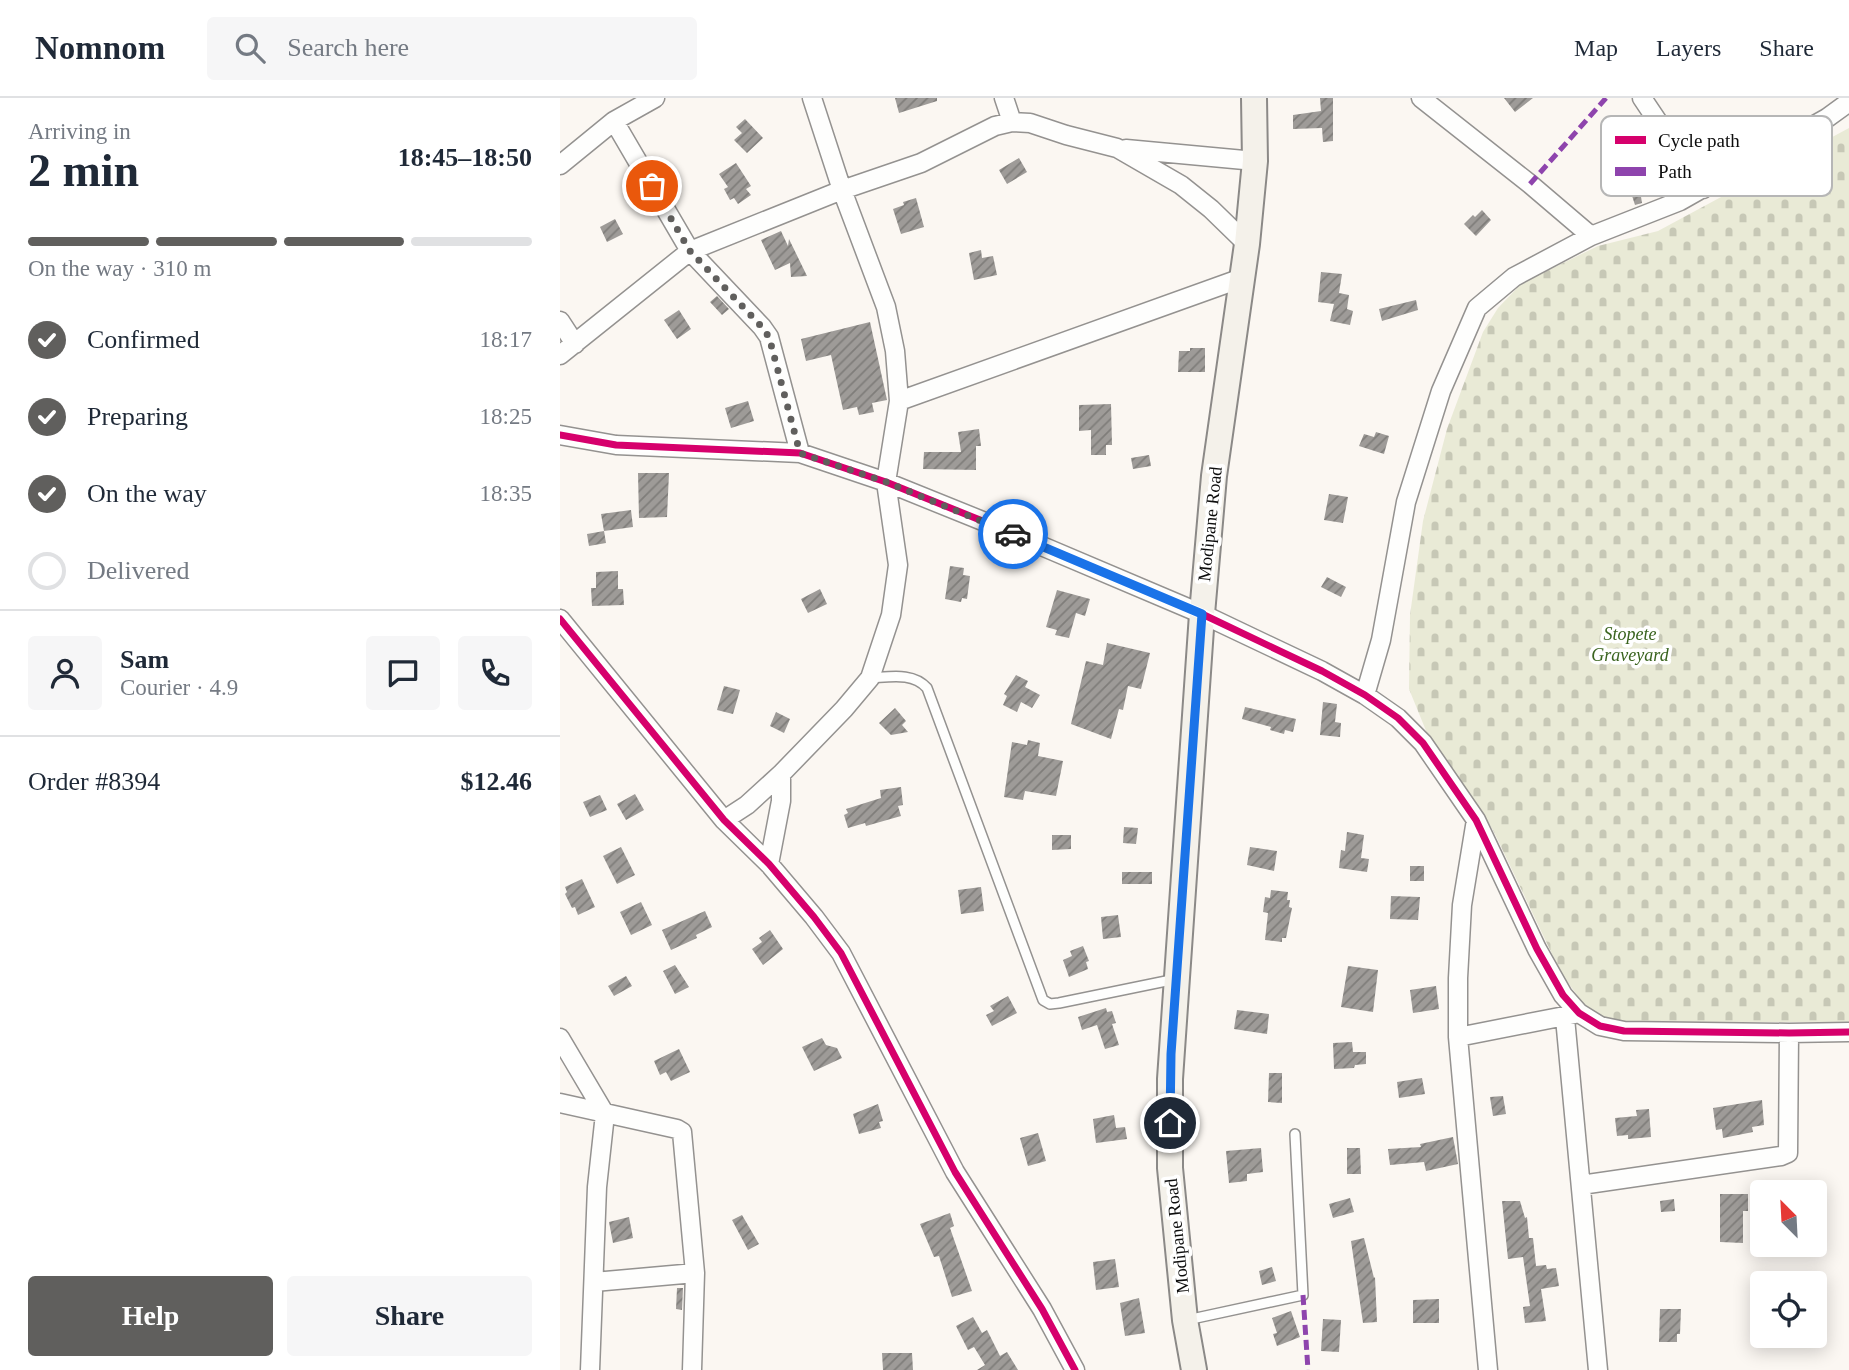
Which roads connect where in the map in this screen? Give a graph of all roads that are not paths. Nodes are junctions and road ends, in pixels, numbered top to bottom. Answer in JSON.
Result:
{"nodes":[{"id":1,"x":655,"y":98,"type":"edge"},
{"id":2,"x":812,"y":98,"type":"edge"},
{"id":3,"x":1004,"y":98,"type":"edge"},
{"id":4,"x":1254,"y":98,"type":"edge"},
{"id":5,"x":1642,"y":98,"type":"edge"},
{"id":6,"x":1427,"y":99,"type":"edge"},
{"id":7,"x":1849,"y":102,"type":"edge"},
{"id":8,"x":1654,"y":116,"type":"edge"},
{"id":9,"x":1830,"y":116,"type":"edge"},
{"id":10,"x":614,"y":121,"type":"junction"},
{"id":11,"x":1012,"y":122,"type":"junction"},
{"id":12,"x":1117,"y":148,"type":"junction"},
{"id":13,"x":1255,"y":161,"type":"junction"},
{"id":14,"x":560,"y":165,"type":"edge"},
{"id":15,"x":842,"y":190,"type":"junction"},
{"id":16,"x":1690,"y":196,"type":"edge"},
{"id":17,"x":1591,"y":236,"type":"junction"},
{"id":18,"x":1247,"y":244,"type":"junction"},
{"id":19,"x":690,"y":251,"type":"junction"},
{"id":20,"x":1242,"y":278,"type":"junction"},
{"id":21,"x":560,"y":321,"type":"edge"},
{"id":22,"x":568,"y":350,"type":"edge"},
{"id":23,"x":899,"y":401,"type":"junction"},
{"id":24,"x":560,"y":435,"type":"edge"},
{"id":25,"x":800,"y":453,"type":"junction"},
{"id":26,"x":886,"y":482,"type":"junction"},
{"id":27,"x":1202,"y":614,"type":"junction"},
{"id":28,"x":560,"y":619,"type":"edge"},
{"id":29,"x":870,"y":678,"type":"junction"},
{"id":30,"x":1365,"y":695,"type":"junction"},
{"id":31,"x":781,"y":774,"type":"junction"},
{"id":32,"x":724,"y":820,"type":"junction"},
{"id":33,"x":1476,"y":820,"type":"junction"},
{"id":34,"x":769,"y":864,"type":"junction"},
{"id":35,"x":1177,"y":979,"type":"junction"},
{"id":36,"x":1572,"y":1016,"type":"junction"},
{"id":37,"x":1849,"y":1032,"type":"edge"},
{"id":38,"x":1789,"y":1034,"type":"junction"},
{"id":39,"x":1458,"y":1037,"type":"junction"},
{"id":40,"x":560,"y":1038,"type":"edge"},
{"id":41,"x":560,"y":1103,"type":"edge"},
{"id":42,"x":605,"y":1114,"type":"junction"},
{"id":43,"x":1295,"y":1134,"type":"dead end"},
{"id":44,"x":1581,"y":1185,"type":"junction"},
{"id":45,"x":695,"y":1273,"type":"junction"},
{"id":46,"x":594,"y":1282,"type":"junction"},
{"id":47,"x":1185,"y":1320,"type":"junction"},
{"id":48,"x":590,"y":1370,"type":"edge"},
{"id":49,"x":692,"y":1370,"type":"edge"},
{"id":50,"x":1075,"y":1370,"type":"edge"},
{"id":51,"x":1194,"y":1370,"type":"edge"},
{"id":52,"x":1488,"y":1370,"type":"edge"},
{"id":53,"x":1598,"y":1370,"type":"edge"}],
"edges":[{"from":1,"to":10,"type":"street"},
{"from":2,"to":15,"type":"street"},
{"from":3,"to":11,"type":"street"},
{"from":4,"to":13,"type":"main road","name":"Modipane Road"},
{"from":5,"to":8,"type":"street"},
{"from":6,"to":17,"type":"street"},
{"from":7,"to":9,"type":"street"},
{"from":10,"to":14,"type":"street"},
{"from":10,"to":19,"type":"street"},
{"from":11,"to":12,"type":"street"},
{"from":11,"to":15,"type":"street"},
{"from":12,"to":13,"type":"street"},
{"from":12,"to":18,"type":"street"},
{"from":13,"to":18,"type":"main road","name":"Modipane Road"},
{"from":15,"to":19,"type":"street"},
{"from":15,"to":23,"type":"street"},
{"from":16,"to":17,"type":"street"},
{"from":17,"to":30,"type":"street"},
{"from":18,"to":20,"type":"main road","name":"Modipane Road"},
{"from":19,"to":22,"type":"street"},
{"from":19,"to":25,"type":"street"},
{"from":20,"to":23,"type":"street"},
{"from":20,"to":27,"type":"main road","name":"Modipane Road"},
{"from":21,"to":22,"type":"street"},
{"from":23,"to":26,"type":"street"},
{"from":24,"to":25,"type":"street"},
{"from":25,"to":26,"type":"street"},
{"from":26,"to":27,"type":"street"},
{"from":26,"to":29,"type":"street"},
{"from":27,"to":30,"type":"street"},
{"from":27,"to":35,"type":"main road","name":"Modipane Road"},
{"from":28,"to":32,"type":"street"},
{"from":29,"to":31,"type":"street"},
{"from":29,"to":35,"type":"lane"},
{"from":30,"to":33,"type":"street"},
{"from":31,"to":32,"type":"street"},
{"from":31,"to":34,"type":"street"},
{"from":32,"to":34,"type":"street"},
{"from":33,"to":36,"type":"street"},
{"from":33,"to":39,"type":"street"},
{"from":34,"to":50,"type":"street"},
{"from":35,"to":47,"type":"main road","name":"Modipane Road"},
{"from":36,"to":38,"type":"street"},
{"from":36,"to":39,"type":"street"},
{"from":36,"to":44,"type":"street"},
{"from":37,"to":38,"type":"street"},
{"from":38,"to":44,"type":"street"},
{"from":39,"to":52,"type":"street"},
{"from":40,"to":42,"type":"street"},
{"from":41,"to":42,"type":"street"},
{"from":42,"to":45,"type":"street"},
{"from":42,"to":46,"type":"street"},
{"from":43,"to":47,"type":"lane"},
{"from":44,"to":53,"type":"street"},
{"from":45,"to":46,"type":"street"},
{"from":45,"to":49,"type":"street"},
{"from":46,"to":48,"type":"street"},
{"from":47,"to":51,"type":"main road","name":"Modipane Road"}]}
